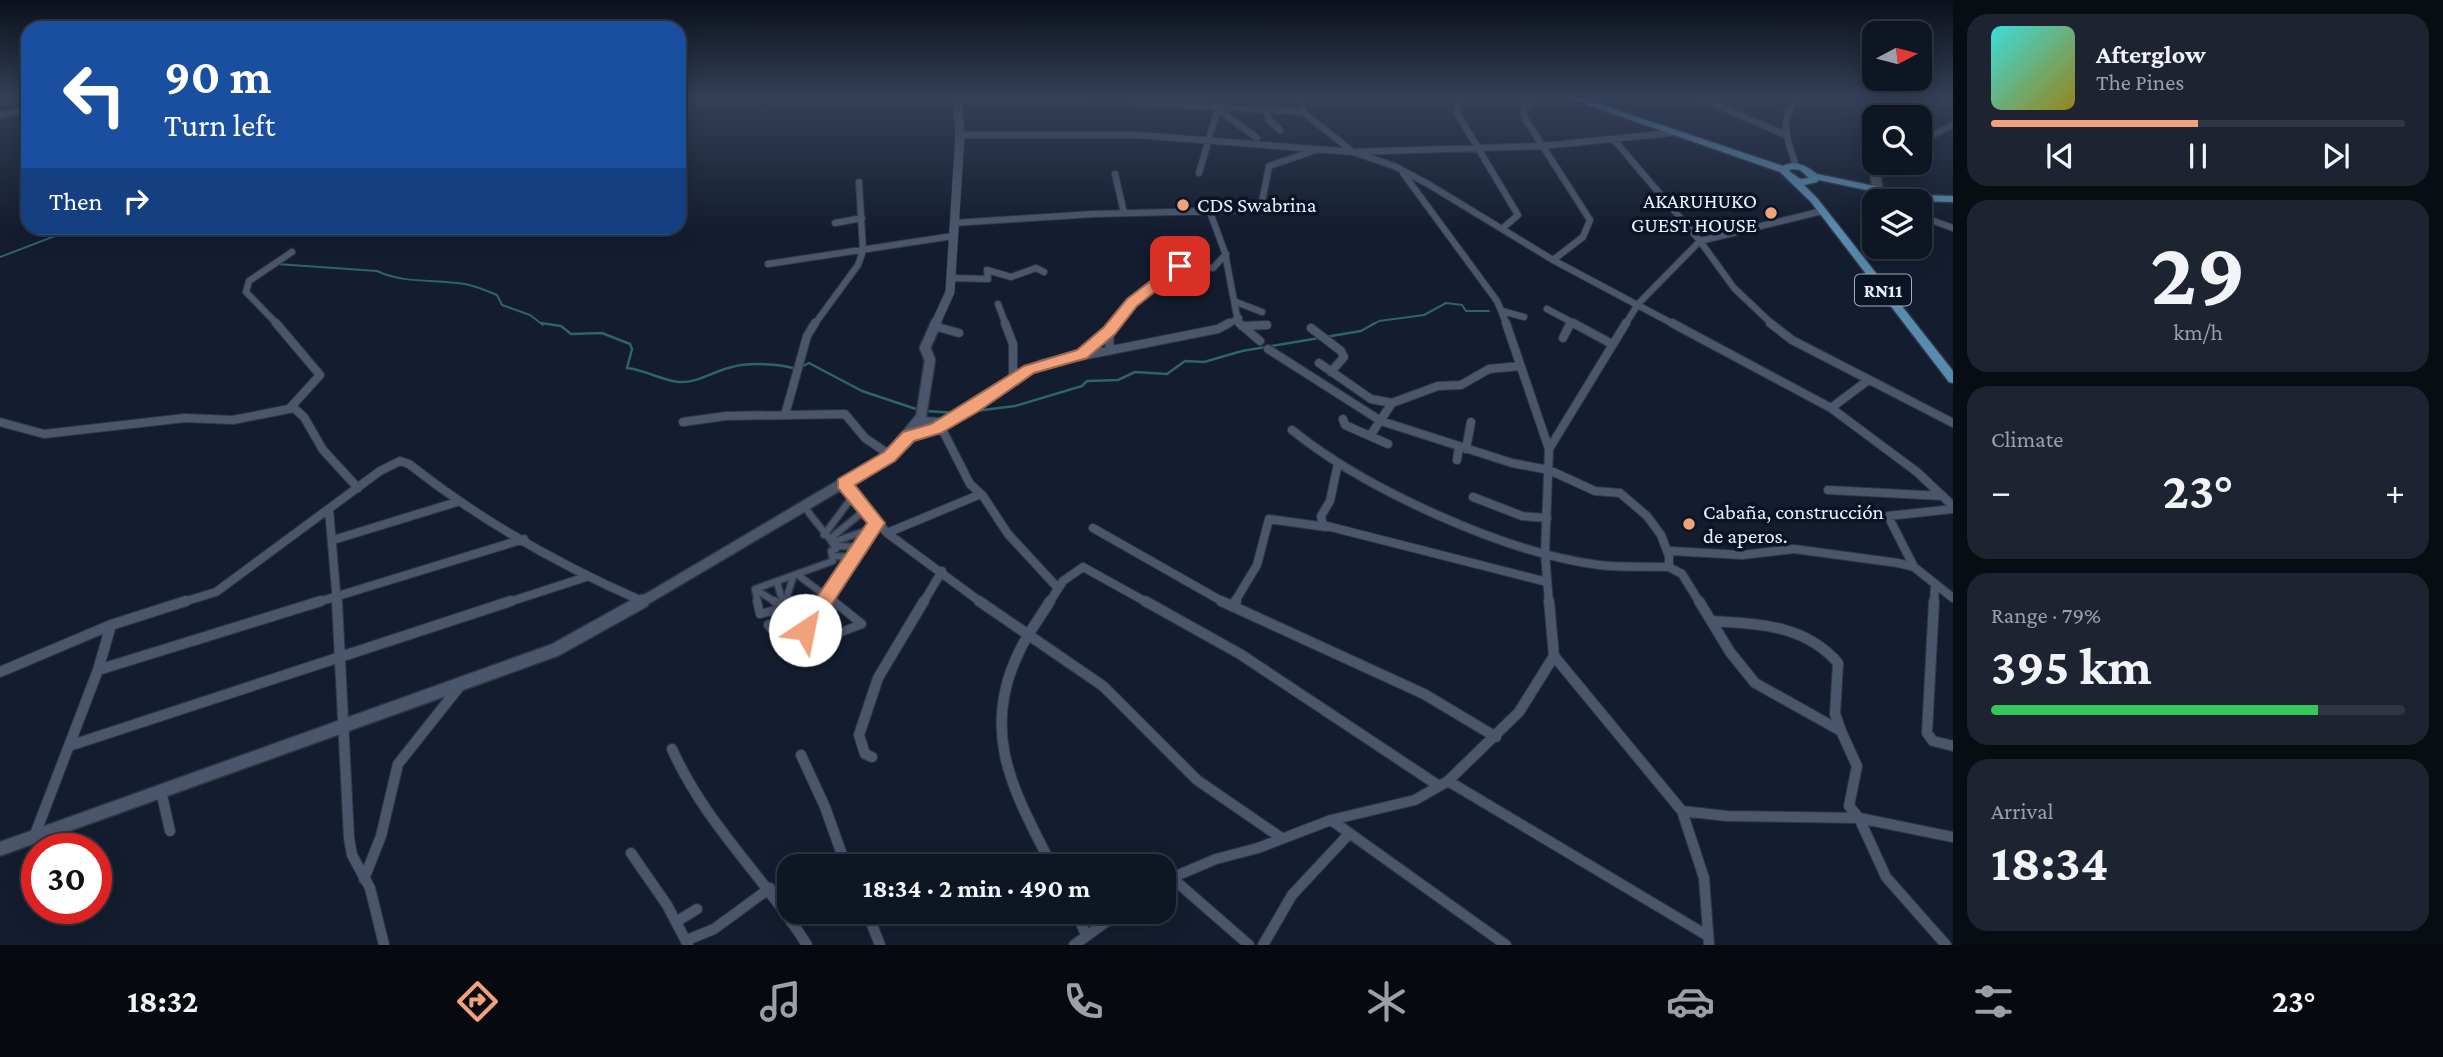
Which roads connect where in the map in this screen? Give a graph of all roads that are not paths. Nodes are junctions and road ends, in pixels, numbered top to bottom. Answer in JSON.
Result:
{"nodes":[{"id":1,"x":959,"y":142,"type":"edge"},
{"id":2,"x":1206,"y":142,"type":"edge"},
{"id":3,"x":1233,"y":142,"type":"edge"},
{"id":4,"x":1341,"y":142,"type":"edge"},
{"id":5,"x":1474,"y":142,"type":"edge"},
{"id":6,"x":1540,"y":142,"type":"edge"},
{"id":7,"x":1599,"y":142,"type":"edge"},
{"id":8,"x":1616,"y":142,"type":"edge"},
{"id":9,"x":1696,"y":142,"type":"edge"},
{"id":10,"x":1788,"y":142,"type":"edge"},
{"id":11,"x":1542,"y":146,"type":"junction"},
{"id":12,"x":1318,"y":149,"type":"junction"},
{"id":13,"x":1478,"y":149,"type":"junction"},
{"id":14,"x":1353,"y":152,"type":"junction"},
{"id":15,"x":1796,"y":166,"type":"junction"},
{"id":16,"x":1784,"y":170,"type":"junction"},
{"id":17,"x":1401,"y":171,"type":"junction"},
{"id":18,"x":1199,"y":173,"type":"dead end"},
{"id":19,"x":1115,"y":174,"type":"dead end"},
{"id":20,"x":1812,"y":179,"type":"junction"},
{"id":21,"x":1794,"y":180,"type":"junction"},
{"id":22,"x":859,"y":182,"type":"dead end"},
{"id":23,"x":1867,"y":189,"type":"edge"},
{"id":24,"x":1932,"y":198,"type":"edge"},
{"id":25,"x":1953,"y":199,"type":"edge"},
{"id":26,"x":1814,"y":200,"type":"junction"},
{"id":27,"x":1822,"y":211,"type":"junction"},
{"id":28,"x":1210,"y":212,"type":"junction"},
{"id":29,"x":1124,"y":213,"type":"junction"},
{"id":30,"x":862,"y":218,"type":"junction"},
{"id":31,"x":1932,"y":220,"type":"edge"},
{"id":32,"x":835,"y":223,"type":"dead end"},
{"id":33,"x":1503,"y":228,"type":"junction"},
{"id":34,"x":1953,"y":228,"type":"edge"},
{"id":35,"x":953,"y":229,"type":"junction"},
{"id":36,"x":1700,"y":241,"type":"junction"},
{"id":37,"x":863,"y":251,"type":"junction"},
{"id":38,"x":292,"y":252,"type":"dead end"},
{"id":39,"x":1226,"y":254,"type":"junction"},
{"id":40,"x":1553,"y":260,"type":"junction"},
{"id":41,"x":768,"y":264,"type":"dead end"},
{"id":42,"x":1213,"y":268,"type":"junction"},
{"id":43,"x":1229,"y":271,"type":"junction"},
{"id":44,"x":1044,"y":272,"type":"dead end"},
{"id":45,"x":950,"y":278,"type":"junction"},
{"id":46,"x":1236,"y":302,"type":"junction"},
{"id":47,"x":998,"y":304,"type":"dead end"},
{"id":48,"x":1638,"y":304,"type":"junction"},
{"id":49,"x":1547,"y":309,"type":"dead end"},
{"id":50,"x":1502,"y":311,"type":"junction"},
{"id":51,"x":1262,"y":312,"type":"dead end"},
{"id":52,"x":1524,"y":317,"type":"dead end"},
{"id":53,"x":1239,"y":322,"type":"junction"},
{"id":54,"x":1570,"y":324,"type":"junction"},
{"id":55,"x":1267,"y":325,"type":"dead end"},
{"id":56,"x":934,"y":326,"type":"junction"},
{"id":57,"x":1311,"y":328,"type":"dead end"},
{"id":58,"x":1110,"y":330,"type":"junction"},
{"id":59,"x":959,"y":332,"type":"dead end"},
{"id":60,"x":1563,"y":338,"type":"dead end"},
{"id":61,"x":1260,"y":341,"type":"dead end"},
{"id":62,"x":1612,"y":344,"type":"junction"},
{"id":63,"x":1268,"y":349,"type":"dead end"},
{"id":64,"x":1110,"y":351,"type":"junction"},
{"id":65,"x":1085,"y":354,"type":"junction"},
{"id":66,"x":1319,"y":363,"type":"dead end"},
{"id":67,"x":1520,"y":366,"type":"junction"},
{"id":68,"x":1331,"y":372,"type":"junction"},
{"id":69,"x":1013,"y":379,"type":"junction"},
{"id":70,"x":1953,"y":379,"type":"edge"},
{"id":71,"x":1867,"y":381,"type":"junction"},
{"id":72,"x":1392,"y":403,"type":"junction"},
{"id":73,"x":290,"y":408,"type":"junction"},
{"id":74,"x":1831,"y":408,"type":"junction"},
{"id":75,"x":785,"y":415,"type":"junction"},
{"id":76,"x":1343,"y":419,"type":"dead end"},
{"id":77,"x":919,"y":421,"type":"junction"},
{"id":78,"x":948,"y":421,"type":"junction"},
{"id":79,"x":1381,"y":421,"type":"junction"},
{"id":80,"x":0,"y":422,"type":"edge"},
{"id":81,"x":683,"y":422,"type":"dead end"},
{"id":82,"x":1471,"y":422,"type":"dead end"},
{"id":83,"x":1953,"y":423,"type":"edge"},
{"id":84,"x":935,"y":429,"type":"junction"},
{"id":85,"x":1292,"y":430,"type":"dead end"},
{"id":86,"x":1370,"y":436,"type":"junction"},
{"id":87,"x":908,"y":437,"type":"junction"},
{"id":88,"x":1388,"y":444,"type":"dead end"},
{"id":89,"x":1462,"y":448,"type":"junction"},
{"id":90,"x":1549,"y":449,"type":"junction"},
{"id":91,"x":890,"y":455,"type":"junction"},
{"id":92,"x":1457,"y":460,"type":"dead end"},
{"id":93,"x":1338,"y":463,"type":"junction"},
{"id":94,"x":1549,"y":470,"type":"junction"},
{"id":95,"x":844,"y":484,"type":"junction"},
{"id":96,"x":358,"y":488,"type":"junction"},
{"id":97,"x":1828,"y":490,"type":"dead end"},
{"id":98,"x":981,"y":494,"type":"junction"},
{"id":99,"x":853,"y":496,"type":"junction"},
{"id":100,"x":1943,"y":496,"type":"junction"},
{"id":101,"x":1473,"y":497,"type":"dead end"},
{"id":102,"x":457,"y":502,"type":"junction"},
{"id":103,"x":805,"y":507,"type":"junction"},
{"id":104,"x":1953,"y":507,"type":"edge"},
{"id":105,"x":329,"y":509,"type":"junction"},
{"id":106,"x":865,"y":510,"type":"junction"},
{"id":107,"x":1547,"y":518,"type":"junction"},
{"id":108,"x":874,"y":526,"type":"junction"},
{"id":109,"x":1093,"y":528,"type":"dead end"},
{"id":110,"x":1332,"y":528,"type":"junction"},
{"id":111,"x":887,"y":533,"type":"junction"},
{"id":112,"x":524,"y":539,"type":"junction"},
{"id":113,"x":333,"y":540,"type":"junction"},
{"id":114,"x":831,"y":540,"type":"junction"},
{"id":115,"x":860,"y":547,"type":"junction"},
{"id":116,"x":1671,"y":551,"type":"junction"},
{"id":117,"x":1545,"y":554,"type":"junction"},
{"id":118,"x":832,"y":556,"type":"junction"},
{"id":119,"x":853,"y":558,"type":"junction"},
{"id":120,"x":1669,"y":567,"type":"junction"},
{"id":121,"x":1914,"y":568,"type":"junction"},
{"id":122,"x":942,"y":571,"type":"junction"},
{"id":123,"x":796,"y":576,"type":"junction"},
{"id":124,"x":586,"y":577,"type":"junction"},
{"id":125,"x":777,"y":582,"type":"junction"},
{"id":126,"x":1547,"y":582,"type":"junction"},
{"id":127,"x":1935,"y":585,"type":"junction"},
{"id":128,"x":1057,"y":587,"type":"junction"},
{"id":129,"x":755,"y":589,"type":"junction"},
{"id":130,"x":825,"y":597,"type":"junction"},
{"id":131,"x":336,"y":598,"type":"junction"},
{"id":132,"x":1953,"y":598,"type":"edge"},
{"id":133,"x":645,"y":603,"type":"junction"},
{"id":134,"x":1233,"y":605,"type":"junction"},
{"id":135,"x":836,"y":606,"type":"junction"},
{"id":136,"x":784,"y":607,"type":"junction"},
{"id":137,"x":816,"y":612,"type":"junction"},
{"id":138,"x":844,"y":612,"type":"junction"},
{"id":139,"x":828,"y":615,"type":"dead end"},
{"id":140,"x":838,"y":620,"type":"dead end"},
{"id":141,"x":1713,"y":621,"type":"junction"},
{"id":142,"x":111,"y":625,"type":"junction"},
{"id":143,"x":1026,"y":636,"type":"junction"},
{"id":144,"x":822,"y":649,"type":"dead end"},
{"id":145,"x":1554,"y":656,"type":"junction"},
{"id":146,"x":342,"y":658,"type":"junction"},
{"id":147,"x":98,"y":670,"type":"junction"},
{"id":148,"x":0,"y":672,"type":"edge"},
{"id":149,"x":462,"y":683,"type":"junction"},
{"id":150,"x":344,"y":726,"type":"junction"},
{"id":151,"x":1841,"y":731,"type":"junction"},
{"id":152,"x":1496,"y":737,"type":"junction"},
{"id":153,"x":69,"y":746,"type":"junction"},
{"id":154,"x":1953,"y":746,"type":"edge"},
{"id":155,"x":672,"y":749,"type":"dead end"},
{"id":156,"x":801,"y":755,"type":"dead end"},
{"id":157,"x":872,"y":757,"type":"dead end"},
{"id":158,"x":1444,"y":783,"type":"junction"},
{"id":159,"x":161,"y":791,"type":"junction"},
{"id":160,"x":1682,"y":811,"type":"junction"},
{"id":161,"x":1859,"y":818,"type":"junction"},
{"id":162,"x":1331,"y":820,"type":"junction"},
{"id":163,"x":170,"y":831,"type":"dead end"},
{"id":164,"x":36,"y":833,"type":"edge"},
{"id":165,"x":45,"y":833,"type":"edge"},
{"id":166,"x":1348,"y":835,"type":"junction"},
{"id":167,"x":1280,"y":837,"type":"junction"},
{"id":168,"x":1953,"y":837,"type":"edge"},
{"id":169,"x":21,"y":842,"type":"edge"},
{"id":170,"x":0,"y":849,"type":"edge"},
{"id":171,"x":631,"y":853,"type":"dead end"},
{"id":172,"x":842,"y":854,"type":"edge"},
{"id":173,"x":1046,"y":854,"type":"edge"},
{"id":174,"x":1176,"y":875,"type":"edge"},
{"id":175,"x":364,"y":878,"type":"junction"},
{"id":176,"x":1176,"y":886,"type":"edge"},
{"id":177,"x":769,"y":888,"type":"junction"},
{"id":178,"x":697,"y":909,"type":"dead end"},
{"id":179,"x":676,"y":922,"type":"junction"},
{"id":180,"x":872,"y":924,"type":"edge"},
{"id":181,"x":1081,"y":924,"type":"edge"},
{"id":182,"x":1103,"y":924,"type":"edge"},
{"id":183,"x":1087,"y":936,"type":"junction"},
{"id":184,"x":1708,"y":941,"type":"edge"},
{"id":185,"x":687,"y":942,"type":"edge"},
{"id":186,"x":384,"y":945,"type":"edge"},
{"id":187,"x":807,"y":945,"type":"edge"},
{"id":188,"x":880,"y":945,"type":"edge"},
{"id":189,"x":1074,"y":945,"type":"edge"},
{"id":190,"x":1249,"y":945,"type":"edge"},
{"id":191,"x":1263,"y":945,"type":"edge"},
{"id":192,"x":1506,"y":945,"type":"edge"},
{"id":193,"x":1946,"y":945,"type":"edge"}],
"edges":[{"from":1,"to":35,"type":"street"},
{"from":2,"to":18,"type":"street"},
{"from":3,"to":12,"type":"street"},
{"from":4,"to":14,"type":"street"},
{"from":5,"to":13,"type":"street"},
{"from":6,"to":11,"type":"street"},
{"from":7,"to":11,"type":"street"},
{"from":8,"to":36,"type":"street"},
{"from":9,"to":16,"type":"main road","number":"RN11"},
{"from":10,"to":15,"type":"street"},
{"from":11,"to":13,"type":"street"},
{"from":11,"to":40,"type":"street"},
{"from":12,"to":14,"type":"street"},
{"from":12,"to":28,"type":"street"},
{"from":13,"to":14,"type":"street"},
{"from":13,"to":33,"type":"street"},
{"from":14,"to":17,"type":"street"},
{"from":15,"to":16,"type":"main road"},
{"from":15,"to":20,"type":"main road"},
{"from":16,"to":21,"type":"main road","number":"RN11"},
{"from":17,"to":33,"type":"street"},
{"from":17,"to":50,"type":"street"},
{"from":19,"to":29,"type":"street"},
{"from":20,"to":21,"type":"main road"},
{"from":20,"to":23,"type":"main road"},
{"from":20,"to":26,"type":"main road","number":"RN11"},
{"from":21,"to":26,"type":"main road","number":"RN11"},
{"from":22,"to":30,"type":"street"},
{"from":24,"to":25,"type":"main road"},
{"from":26,"to":27,"type":"main road","number":"RN11"},
{"from":27,"to":36,"type":"street"},
{"from":27,"to":70,"type":"main road","number":"RN11"},
{"from":28,"to":29,"type":"street"},
{"from":28,"to":39,"type":"street"},
{"from":29,"to":35,"type":"street"},
{"from":30,"to":32,"type":"street"},
{"from":30,"to":37,"type":"street"},
{"from":31,"to":34,"type":"street"},
{"from":33,"to":40,"type":"street"},
{"from":35,"to":37,"type":"street"},
{"from":35,"to":45,"type":"street"},
{"from":36,"to":48,"type":"street"},
{"from":36,"to":71,"type":"street"},
{"from":37,"to":41,"type":"street"},
{"from":37,"to":75,"type":"street"},
{"from":38,"to":73,"type":"street"},
{"from":39,"to":42,"type":"street"},
{"from":39,"to":43,"type":"street"},
{"from":40,"to":48,"type":"street"},
{"from":42,"to":43,"type":"street"},
{"from":42,"to":58,"type":"street"},
{"from":43,"to":46,"type":"street"},
{"from":44,"to":45,"type":"street"},
{"from":45,"to":56,"type":"street"},
{"from":46,"to":51,"type":"street"},
{"from":46,"to":53,"type":"street"},
{"from":47,"to":69,"type":"street"},
{"from":48,"to":62,"type":"street"},
{"from":48,"to":74,"type":"street"},
{"from":49,"to":54,"type":"street"},
{"from":50,"to":52,"type":"street"},
{"from":50,"to":67,"type":"street"},
{"from":53,"to":55,"type":"street"},
{"from":53,"to":61,"type":"street"},
{"from":53,"to":64,"type":"street"},
{"from":54,"to":60,"type":"street"},
{"from":54,"to":62,"type":"street"},
{"from":56,"to":59,"type":"street"},
{"from":56,"to":77,"type":"street"},
{"from":57,"to":68,"type":"street"},
{"from":58,"to":64,"type":"street"},
{"from":58,"to":65,"type":"street"},
{"from":62,"to":90,"type":"street"},
{"from":63,"to":79,"type":"street"},
{"from":64,"to":65,"type":"street"},
{"from":65,"to":69,"type":"street"},
{"from":66,"to":68,"type":"street"},
{"from":67,"to":72,"type":"street"},
{"from":67,"to":90,"type":"street"},
{"from":68,"to":72,"type":"street"},
{"from":69,"to":78,"type":"street"},
{"from":71,"to":74,"type":"street"},
{"from":71,"to":83,"type":"street"},
{"from":72,"to":79,"type":"street"},
{"from":73,"to":80,"type":"street"},
{"from":73,"to":96,"type":"street"},
{"from":74,"to":100,"type":"street"},
{"from":75,"to":81,"type":"street"},
{"from":75,"to":91,"type":"street"},
{"from":76,"to":86,"type":"street"},
{"from":77,"to":78,"type":"street"},
{"from":77,"to":87,"type":"street"},
{"from":78,"to":84,"type":"street"},
{"from":79,"to":86,"type":"street"},
{"from":79,"to":89,"type":"street"},
{"from":82,"to":89,"type":"street"},
{"from":84,"to":87,"type":"street"},
{"from":84,"to":98,"type":"street"},
{"from":85,"to":93,"type":"street"},
{"from":86,"to":88,"type":"street"},
{"from":87,"to":91,"type":"street"},
{"from":89,"to":92,"type":"street"},
{"from":89,"to":94,"type":"street"},
{"from":90,"to":94,"type":"street"},
{"from":91,"to":95,"type":"street"},
{"from":93,"to":110,"type":"street"},
{"from":93,"to":117,"type":"street"},
{"from":94,"to":107,"type":"street"},
{"from":94,"to":116,"type":"street"},
{"from":95,"to":99,"type":"street"},
{"from":95,"to":103,"type":"street"},
{"from":96,"to":102,"type":"street"},
{"from":96,"to":105,"type":"street"},
{"from":97,"to":100,"type":"street"},
{"from":98,"to":111,"type":"street"},
{"from":98,"to":128,"type":"street"},
{"from":99,"to":106,"type":"street"},
{"from":99,"to":114,"type":"street"},
{"from":100,"to":104,"type":"street"},
{"from":101,"to":107,"type":"street"},
{"from":102,"to":112,"type":"street"},
{"from":102,"to":113,"type":"street"},
{"from":103,"to":114,"type":"street"},
{"from":103,"to":133,"type":"street"},
{"from":104,"to":121,"type":"street"},
{"from":105,"to":113,"type":"street"},
{"from":105,"to":142,"type":"street"},
{"from":106,"to":108,"type":"street"},
{"from":106,"to":114,"type":"street"},
{"from":107,"to":117,"type":"street"},
{"from":108,"to":111,"type":"street"},
{"from":108,"to":114,"type":"street"},
{"from":108,"to":115,"type":"street"},
{"from":109,"to":134,"type":"street"},
{"from":110,"to":126,"type":"street"},
{"from":110,"to":134,"type":"street"},
{"from":111,"to":122,"type":"street"},
{"from":112,"to":124,"type":"street"},
{"from":112,"to":131,"type":"street"},
{"from":113,"to":131,"type":"street"},
{"from":114,"to":115,"type":"street"},
{"from":114,"to":118,"type":"street"},
{"from":115,"to":119,"type":"street"},
{"from":116,"to":120,"type":"street"},
{"from":116,"to":121,"type":"street"},
{"from":117,"to":120,"type":"street"},
{"from":117,"to":126,"type":"street"},
{"from":118,"to":119,"type":"street"},
{"from":118,"to":123,"type":"street"},
{"from":119,"to":130,"type":"street"},
{"from":120,"to":141,"type":"street"},
{"from":121,"to":127,"type":"street"},
{"from":122,"to":143,"type":"street"},
{"from":122,"to":157,"type":"street"},
{"from":123,"to":125,"type":"street"},
{"from":123,"to":130,"type":"street"},
{"from":123,"to":136,"type":"street"},
{"from":124,"to":133,"type":"street"},
{"from":124,"to":146,"type":"street"},
{"from":125,"to":129,"type":"street"},
{"from":125,"to":136,"type":"street"},
{"from":126,"to":145,"type":"street"},
{"from":127,"to":132,"type":"street"},
{"from":127,"to":154,"type":"street"},
{"from":128,"to":143,"type":"street"},
{"from":128,"to":158,"type":"street"},
{"from":129,"to":136,"type":"street"},
{"from":129,"to":136,"type":"street"},
{"from":130,"to":135,"type":"street"},
{"from":130,"to":136,"type":"street"},
{"from":130,"to":137,"type":"street"},
{"from":131,"to":146,"type":"street"},
{"from":131,"to":147,"type":"street"},
{"from":133,"to":149,"type":"street"},
{"from":134,"to":152,"type":"street"},
{"from":135,"to":138,"type":"street"},
{"from":135,"to":139,"type":"street"},
{"from":137,"to":137,"type":"street"},
{"from":138,"to":140,"type":"street"},
{"from":138,"to":144,"type":"street"},
{"from":141,"to":151,"type":"street"},
{"from":141,"to":151,"type":"street"},
{"from":142,"to":147,"type":"street"},
{"from":142,"to":148,"type":"street"},
{"from":143,"to":167,"type":"street"},
{"from":143,"to":173,"type":"street"},
{"from":145,"to":152,"type":"street"},
{"from":145,"to":160,"type":"street"},
{"from":146,"to":150,"type":"street"},
{"from":146,"to":153,"type":"street"},
{"from":147,"to":153,"type":"street"},
{"from":149,"to":150,"type":"street"},
{"from":149,"to":175,"type":"street"},
{"from":150,"to":159,"type":"street"},
{"from":150,"to":175,"type":"street"},
{"from":151,"to":161,"type":"street"},
{"from":152,"to":158,"type":"street"},
{"from":153,"to":164,"type":"street"},
{"from":155,"to":177,"type":"street"},
{"from":156,"to":172,"type":"street"},
{"from":158,"to":162,"type":"street"},
{"from":158,"to":184,"type":"street"},
{"from":159,"to":163,"type":"street"},
{"from":159,"to":165,"type":"street"},
{"from":160,"to":161,"type":"street"},
{"from":160,"to":184,"type":"street"},
{"from":161,"to":168,"type":"street"},
{"from":161,"to":193,"type":"street"},
{"from":162,"to":166,"type":"street"},
{"from":162,"to":167,"type":"street"},
{"from":166,"to":191,"type":"street"},
{"from":166,"to":192,"type":"street"},
{"from":167,"to":174,"type":"street"},
{"from":169,"to":170,"type":"street"},
{"from":171,"to":179,"type":"street"},
{"from":175,"to":186,"type":"street"},
{"from":176,"to":190,"type":"street"},
{"from":177,"to":185,"type":"street"},
{"from":177,"to":187,"type":"street"},
{"from":178,"to":179,"type":"street"},
{"from":179,"to":185,"type":"street"},
{"from":180,"to":188,"type":"street"},
{"from":181,"to":183,"type":"street"},
{"from":182,"to":183,"type":"street"},
{"from":183,"to":189,"type":"street"}]}
